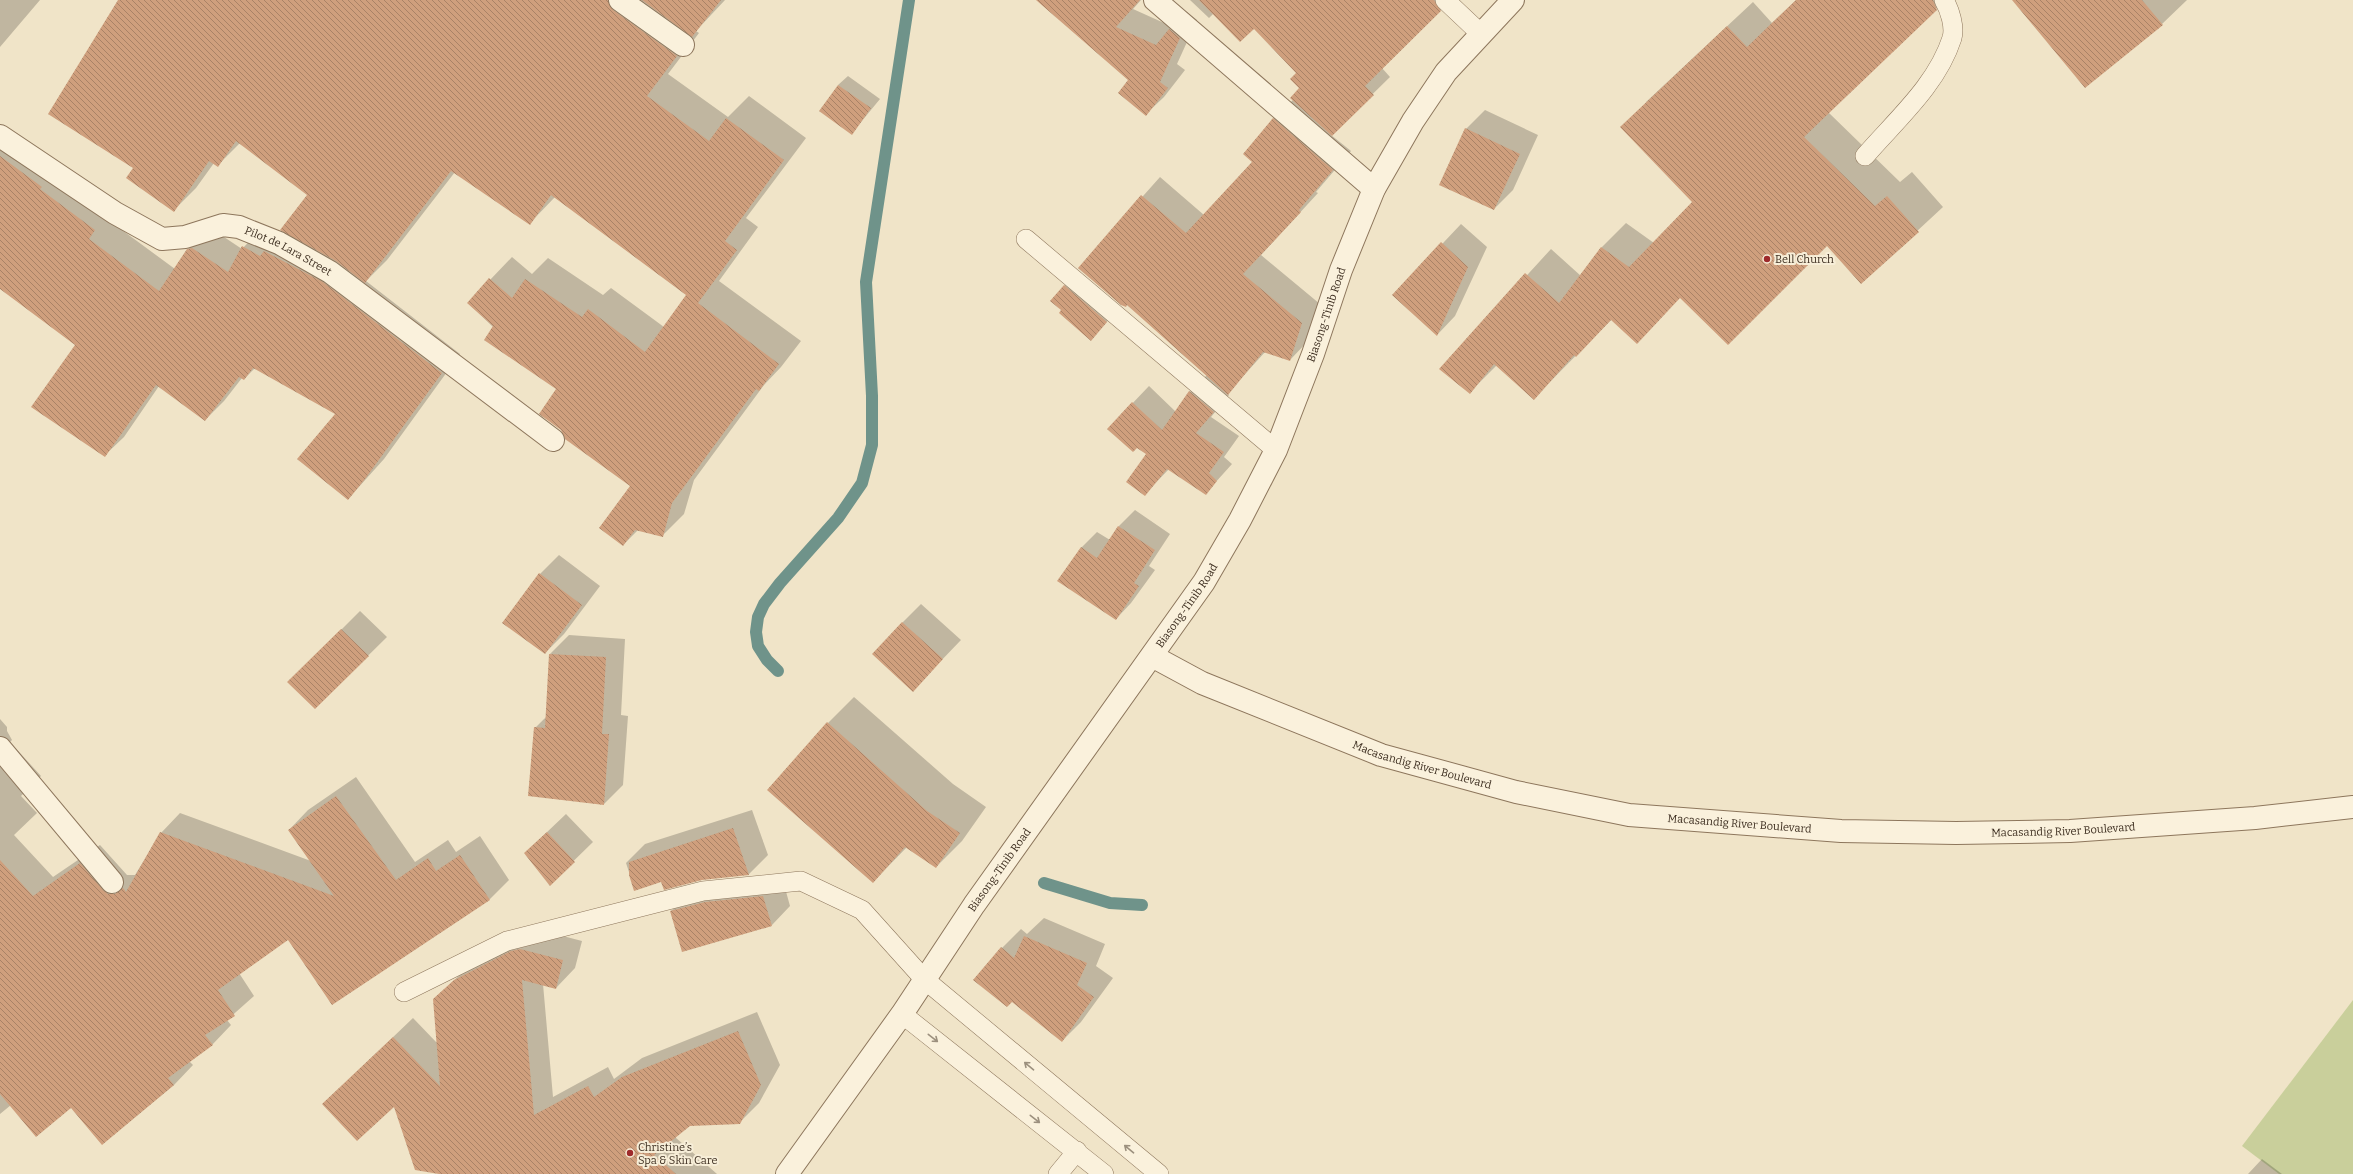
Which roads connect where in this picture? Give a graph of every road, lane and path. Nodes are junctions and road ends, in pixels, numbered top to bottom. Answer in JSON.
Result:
{"nodes":[{"id":1,"x":620,"y":0,"type":"edge"},
{"id":2,"x":1155,"y":0,"type":"edge"},
{"id":3,"x":1445,"y":0,"type":"edge"},
{"id":4,"x":1513,"y":0,"type":"edge"},
{"id":5,"x":1944,"y":0,"type":"edge"},
{"id":6,"x":1480,"y":33,"type":"junction"},
{"id":7,"x":683,"y":45,"type":"dead end"},
{"id":8,"x":0,"y":136,"type":"edge"},
{"id":9,"x":1865,"y":156,"type":"dead end"},
{"id":10,"x":1374,"y":189,"type":"junction"},
{"id":11,"x":1026,"y":239,"type":"dead end"},
{"id":12,"x":553,"y":440,"type":"dead end"},
{"id":13,"x":1276,"y":450,"type":"junction"},
{"id":14,"x":1152,"y":656,"type":"junction"},
{"id":15,"x":0,"y":748,"type":"edge"},
{"id":16,"x":2353,"y":806,"type":"edge"},
{"id":17,"x":112,"y":882,"type":"dead end"},
{"id":18,"x":924,"y":979,"type":"junction"},
{"id":19,"x":404,"y":992,"type":"dead end"},
{"id":20,"x":902,"y":1014,"type":"junction"},
{"id":21,"x":1076,"y":1151,"type":"junction"},
{"id":22,"x":787,"y":1174,"type":"edge"},
{"id":23,"x":1058,"y":1174,"type":"edge"},
{"id":24,"x":1104,"y":1174,"type":"edge"},
{"id":25,"x":1159,"y":1174,"type":"edge"}],
"edges":[{"from":1,"to":7,"type":"street"},
{"from":2,"to":10,"type":"street"},
{"from":3,"to":6,"type":"lane"},
{"from":4,"to":6,"type":"street","name":"Biasong-Tinib Road"},
{"from":5,"to":9,"type":"lane"},
{"from":6,"to":10,"type":"street","name":"Biasong-Tinib Road"},
{"from":8,"to":12,"type":"street","name":"Pilot de Lara Street"},
{"from":10,"to":13,"type":"street","name":"Biasong-Tinib Road"},
{"from":11,"to":13,"type":"lane"},
{"from":13,"to":14,"type":"street","name":"Biasong-Tinib Road"},
{"from":14,"to":16,"type":"street","name":"Macasandig River Boulevard"},
{"from":14,"to":18,"type":"street","name":"Biasong-Tinib Road"},
{"from":15,"to":17,"type":"street"},
{"from":18,"to":19,"type":"lane"},
{"from":18,"to":20,"type":"street","name":"Biasong-Tinib Road"},
{"from":25,"to":18,"type":"lane","one_way":true},
{"from":20,"to":21,"type":"lane","one_way":true},
{"from":20,"to":22,"type":"street","name":"Biasong-Tinib Road"},
{"from":21,"to":23,"type":"lane"},
{"from":21,"to":24,"type":"lane"}]}
